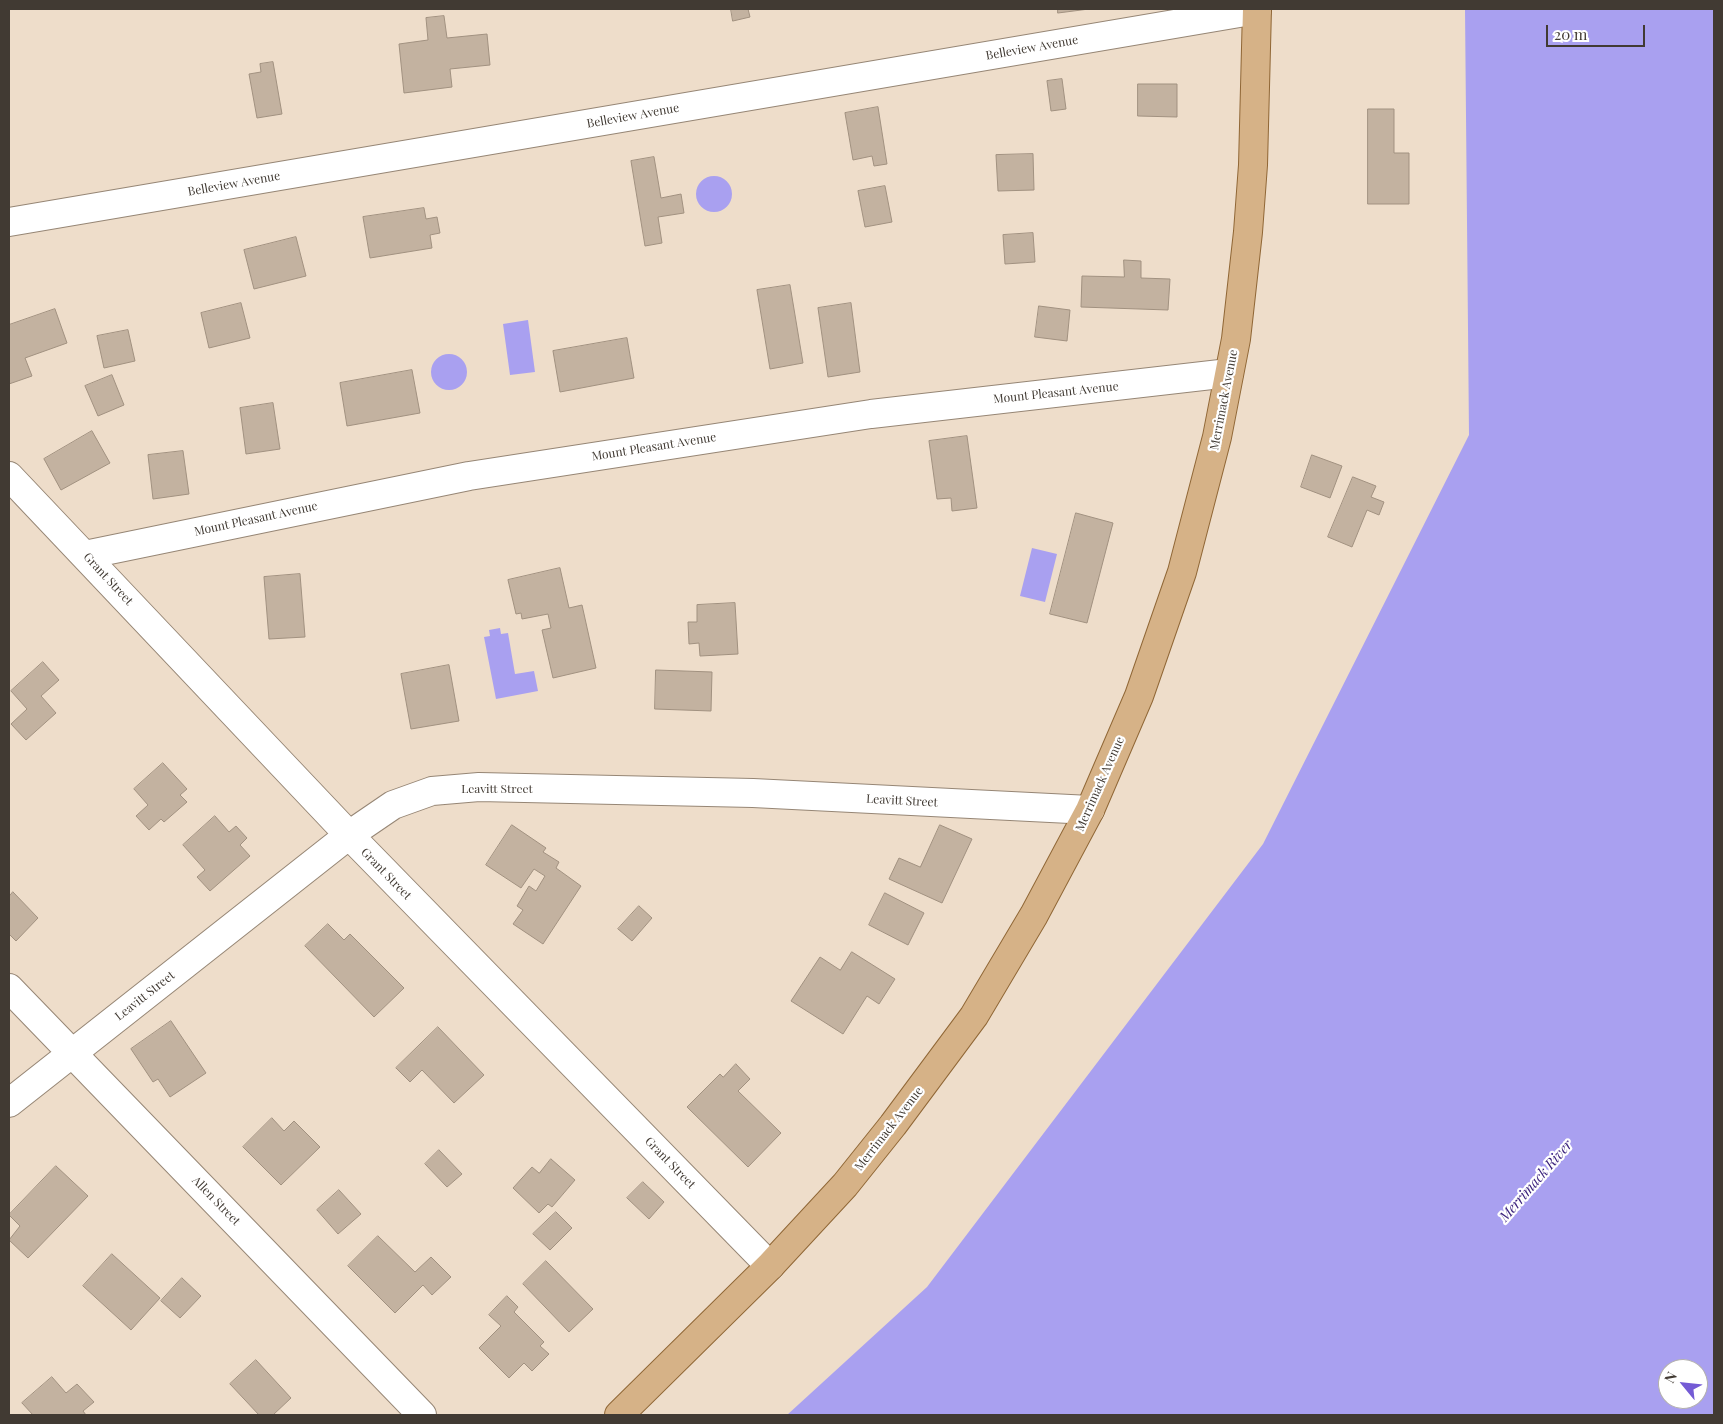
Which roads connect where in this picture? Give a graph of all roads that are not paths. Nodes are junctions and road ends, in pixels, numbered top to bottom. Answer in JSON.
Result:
{"nodes":[{"id":1,"x":1257,"y":9,"type":"edge"},
{"id":2,"x":9,"y":222,"type":"edge"},
{"id":3,"x":1229,"y":373,"type":"junction"},
{"id":4,"x":9,"y":476,"type":"edge"},
{"id":5,"x":85,"y":555,"type":"junction"},
{"id":6,"x":1090,"y":810,"type":"junction"},
{"id":7,"x":349,"y":835,"type":"junction"},
{"id":8,"x":9,"y":988,"type":"edge"},
{"id":9,"x":72,"y":1053,"type":"junction"},
{"id":10,"x":9,"y":1103,"type":"edge"},
{"id":11,"x":770,"y":1266,"type":"junction"},
{"id":12,"x":422,"y":1415,"type":"edge"},
{"id":13,"x":620,"y":1415,"type":"edge"}],
"edges":[{"from":1,"to":2,"type":"street","name":"Belleview Avenue"},
{"from":1,"to":3,"type":"main road","name":"Merrimack Avenue"},
{"from":3,"to":5,"type":"street","name":"Mount Pleasant Avenue"},
{"from":3,"to":6,"type":"main road","name":"Merrimack Avenue"},
{"from":4,"to":5,"type":"street","name":"Grant Street"},
{"from":5,"to":7,"type":"street","name":"Grant Street"},
{"from":6,"to":7,"type":"street","name":"Leavitt Street"},
{"from":6,"to":11,"type":"main road","name":"Merrimack Avenue"},
{"from":7,"to":9,"type":"street","name":"Leavitt Street"},
{"from":7,"to":11,"type":"street","name":"Grant Street"},
{"from":8,"to":9,"type":"street","name":"Allen Street"},
{"from":9,"to":10,"type":"street","name":"Leavitt Street"},
{"from":9,"to":12,"type":"street","name":"Allen Street"},
{"from":11,"to":13,"type":"main road","name":"Merrimack Avenue"}]}
